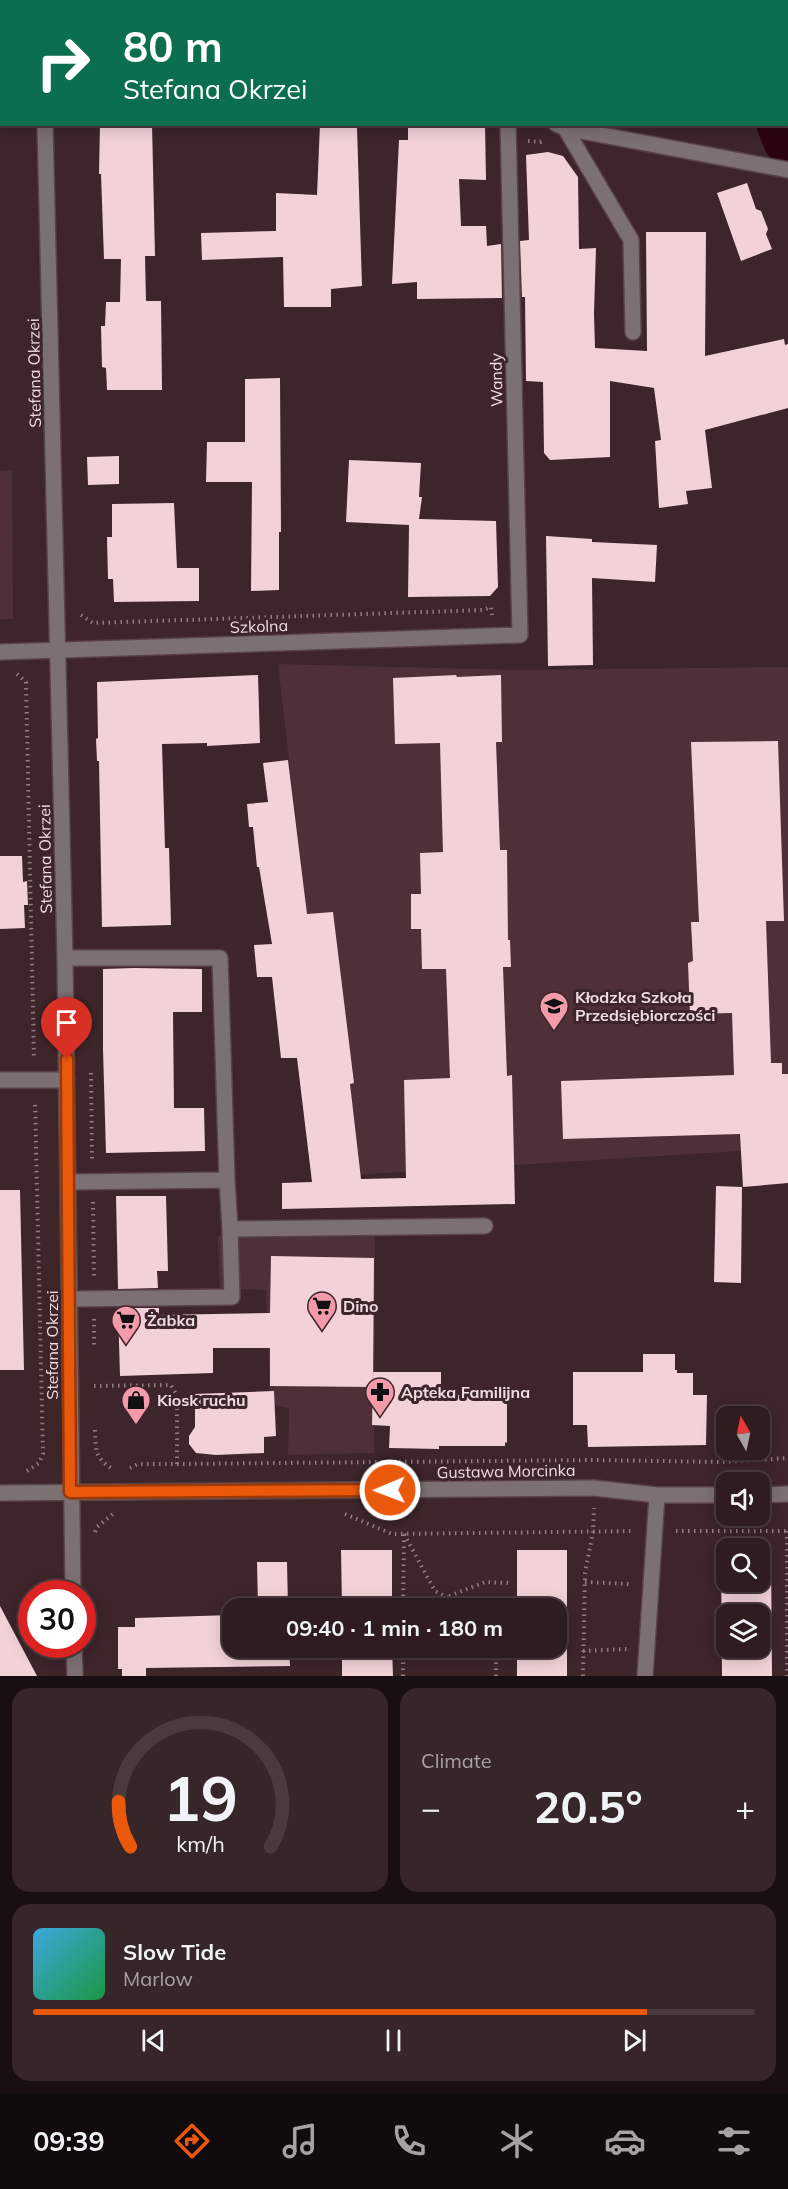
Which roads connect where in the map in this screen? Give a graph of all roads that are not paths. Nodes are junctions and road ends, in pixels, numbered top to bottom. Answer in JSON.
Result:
{"nodes":[{"id":1,"x":45,"y":126,"type":"edge"},
{"id":2,"x":508,"y":126,"type":"edge"},
{"id":3,"x":560,"y":126,"type":"edge"},
{"id":4,"x":788,"y":170,"type":"edge"},
{"id":5,"x":633,"y":332,"type":"dead end"},
{"id":6,"x":520,"y":635,"type":"joint"},
{"id":7,"x":58,"y":651,"type":"junction"},
{"id":8,"x":0,"y":652,"type":"edge"},
{"id":9,"x":65,"y":958,"type":"junction"},
{"id":10,"x":0,"y":1080,"type":"edge"},
{"id":11,"x":67,"y":1080,"type":"junction"},
{"id":12,"x":227,"y":1180,"type":"junction"},
{"id":13,"x":69,"y":1182,"type":"junction"},
{"id":14,"x":485,"y":1226,"type":"dead end"},
{"id":15,"x":230,"y":1229,"type":"junction"},
{"id":16,"x":70,"y":1299,"type":"junction"},
{"id":17,"x":0,"y":1492,"type":"edge"},
{"id":18,"x":70,"y":1492,"type":"junction"},
{"id":19,"x":788,"y":1494,"type":"edge"},
{"id":20,"x":657,"y":1495,"type":"junction"},
{"id":21,"x":716,"y":1495,"type":"edge"},
{"id":22,"x":770,"y":1495,"type":"edge"},
{"id":23,"x":73,"y":1580,"type":"edge"},
{"id":24,"x":74,"y":1658,"type":"edge"},
{"id":25,"x":75,"y":1676,"type":"edge"},
{"id":26,"x":645,"y":1676,"type":"edge"}],
"edges":[{"from":1,"to":7,"type":"street","name":"Stefana Okrzei"},
{"from":2,"to":6,"type":"street","name":"Wandy"},
{"from":3,"to":4,"type":"street"},
{"from":3,"to":5,"type":"street"},
{"from":6,"to":7,"type":"street","name":"Szkolna"},
{"from":7,"to":8,"type":"street","name":"Szkolna"},
{"from":7,"to":9,"type":"street","name":"Stefana Okrzei"},
{"from":9,"to":11,"type":"street","name":"Stefana Okrzei"},
{"from":9,"to":12,"type":"street"},
{"from":10,"to":11,"type":"street"},
{"from":11,"to":13,"type":"street","name":"Stefana Okrzei"},
{"from":12,"to":13,"type":"street"},
{"from":12,"to":15,"type":"street"},
{"from":13,"to":16,"type":"street","name":"Stefana Okrzei"},
{"from":14,"to":15,"type":"street"},
{"from":15,"to":16,"type":"street"},
{"from":16,"to":18,"type":"street","name":"Stefana Okrzei"},
{"from":17,"to":18,"type":"street","name":"Gustawa Morcinka"},
{"from":18,"to":20,"type":"street","name":"Gustawa Morcinka"},
{"from":18,"to":23,"type":"street","name":"Stefana Okrzei"},
{"from":19,"to":22,"type":"street"},
{"from":20,"to":21,"type":"street","name":"Gustawa Morcinka"},
{"from":20,"to":26,"type":"street"},
{"from":24,"to":25,"type":"street"}]}
